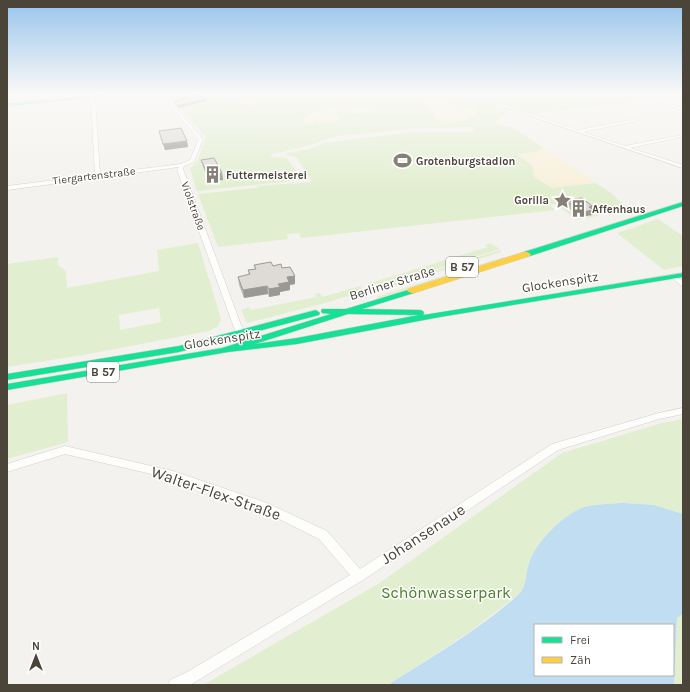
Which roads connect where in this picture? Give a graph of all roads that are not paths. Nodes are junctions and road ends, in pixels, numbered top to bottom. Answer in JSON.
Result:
{"nodes":[{"id":1,"x":96,"y":127,"type":"edge"},
{"id":2,"x":191,"y":127,"type":"edge"},
{"id":3,"x":567,"y":127,"type":"edge"},
{"id":4,"x":597,"y":127,"type":"edge"},
{"id":5,"x":578,"y":131,"type":"junction"},
{"id":6,"x":680,"y":136,"type":"dead end"},
{"id":7,"x":625,"y":148,"type":"junction"},
{"id":8,"x":683,"y":162,"type":"edge"},
{"id":9,"x":676,"y":164,"type":"junction"},
{"id":10,"x":182,"y":165,"type":"junction"},
{"id":11,"x":683,"y":167,"type":"edge"},
{"id":12,"x":98,"y":176,"type":"junction"},
{"id":13,"x":7,"y":188,"type":"edge"},
{"id":14,"x":683,"y":197,"type":"edge"},
{"id":15,"x":683,"y":204,"type":"edge"},
{"id":16,"x":678,"y":276,"type":"edge"},
{"id":17,"x":683,"y":285,"type":"edge"},
{"id":18,"x":350,"y":310,"type":"junction"},
{"id":19,"x":325,"y":311,"type":"junction"},
{"id":20,"x":440,"y":314,"type":"junction"},
{"id":21,"x":240,"y":333,"type":"junction"},
{"id":22,"x":222,"y":351,"type":"junction"},
{"id":23,"x":7,"y":377,"type":"edge"},
{"id":24,"x":7,"y":387,"type":"edge"},
{"id":25,"x":683,"y":412,"type":"edge"},
{"id":26,"x":7,"y":468,"type":"edge"},
{"id":27,"x":358,"y":576,"type":"junction"},
{"id":28,"x":174,"y":685,"type":"edge"}],
"edges":[{"from":1,"to":12,"type":"street"},
{"from":2,"to":10,"type":"street","name":"Violstraße"},
{"from":3,"to":5,"type":"street"},
{"from":4,"to":5,"type":"street"},
{"from":5,"to":7,"type":"street"},
{"from":6,"to":7,"type":"street"},
{"from":7,"to":9,"type":"street"},
{"from":8,"to":9,"type":"street"},
{"from":9,"to":11,"type":"street"},
{"from":10,"to":12,"type":"street","name":"Tiergartenstraße"},
{"from":10,"to":21,"type":"street","name":"Violstraße"},
{"from":12,"to":13,"type":"street","name":"Tiergartenstraße"},
{"from":14,"to":19,"type":"main road","name":"Berliner Straße","number":"B 57"},
{"from":15,"to":18,"type":"main road","name":"Berliner Straße","number":"B 57"},
{"from":16,"to":17,"type":"street"},
{"from":16,"to":20,"type":"main road","name":"Glockenspitz"},
{"from":18,"to":19,"type":"main road","name":"Glockenspitz"},
{"from":18,"to":20,"type":"main road","name":"Glockenspitz"},
{"from":18,"to":22,"type":"main road","name":"Berliner Straße","number":"B 57"},
{"from":19,"to":21,"type":"main road","name":"Berliner Straße","number":"B 57"},
{"from":20,"to":22,"type":"main road","name":"Glockenspitz"},
{"from":21,"to":23,"type":"main road","name":"Glockenspitz","number":"B 57"},
{"from":22,"to":24,"type":"main road","name":"Glockenspitz","number":"B 57"},
{"from":25,"to":27,"type":"street","name":"Johansenaue"},
{"from":26,"to":27,"type":"street","name":"Walter-Flex-Straße"},
{"from":27,"to":28,"type":"street","name":"Johansenaue"}]}
